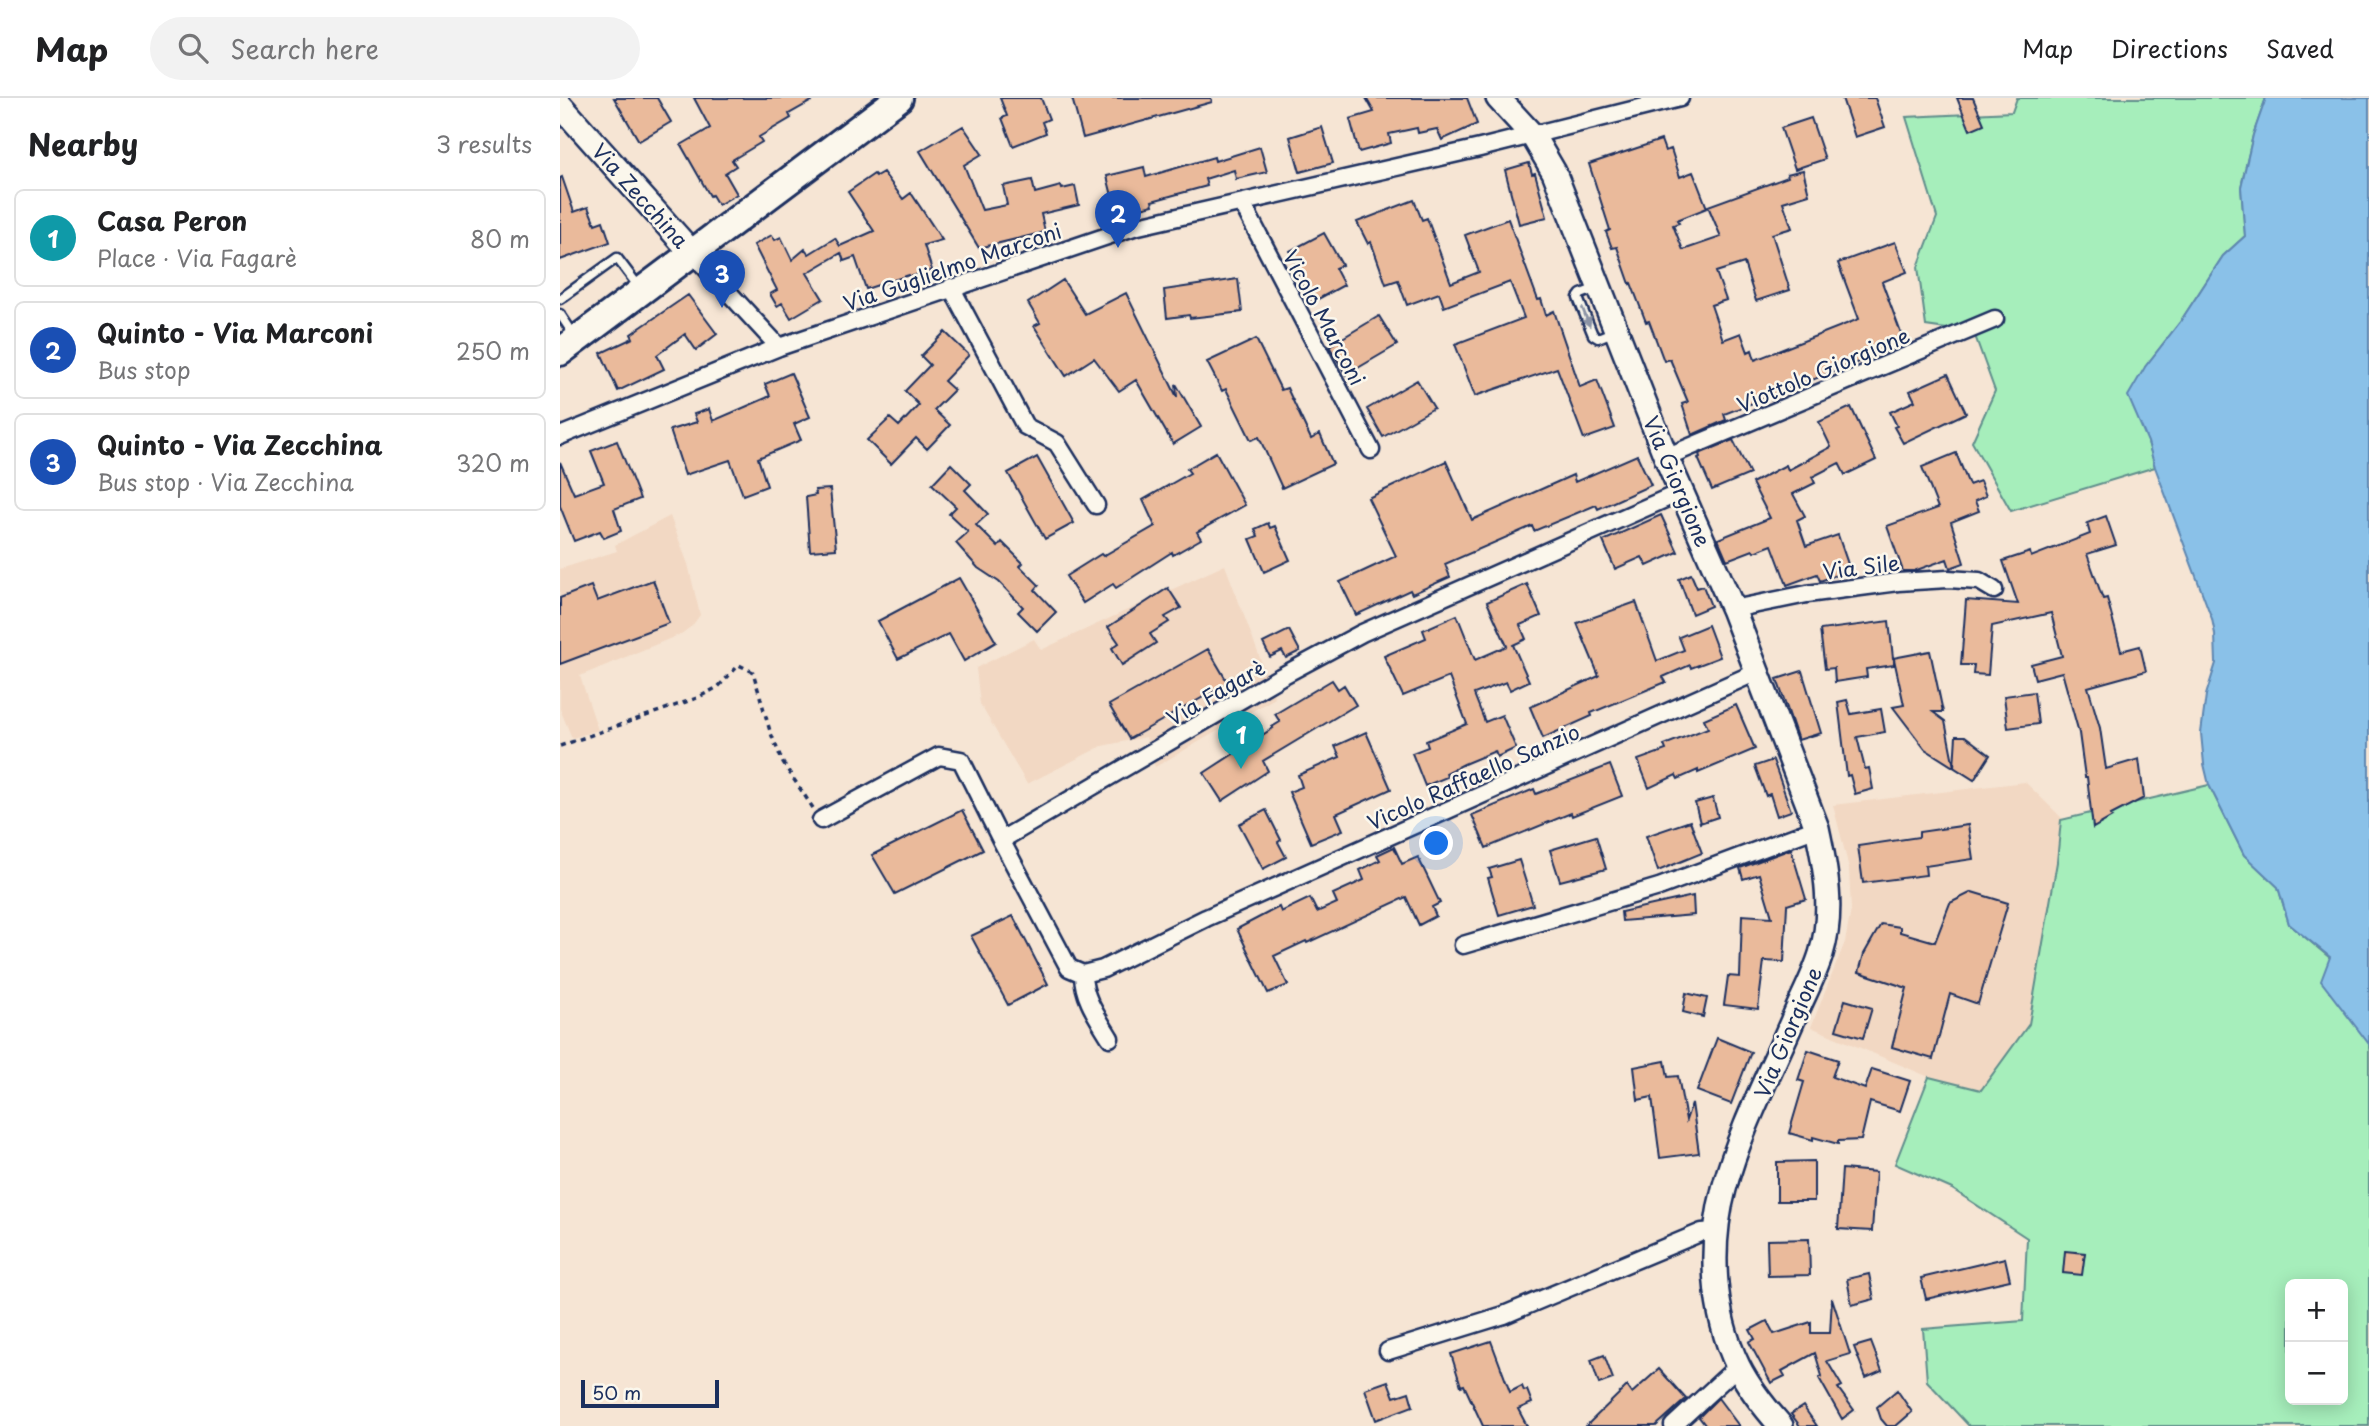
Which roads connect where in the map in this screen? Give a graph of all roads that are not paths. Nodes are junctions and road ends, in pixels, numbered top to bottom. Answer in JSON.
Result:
{"nodes":[{"id":1,"x":899,"y":98,"type":"edge"},
{"id":2,"x":1498,"y":98,"type":"edge"},
{"id":3,"x":1680,"y":98,"type":"edge"},
{"id":4,"x":560,"y":105,"type":"edge"},
{"id":5,"x":1533,"y":136,"type":"junction"},
{"id":6,"x":1241,"y":203,"type":"junction"},
{"id":7,"x":693,"y":254,"type":"junction"},
{"id":8,"x":951,"y":287,"type":"junction"},
{"id":9,"x":643,"y":292,"type":"junction"},
{"id":10,"x":560,"y":299,"type":"edge"},
{"id":11,"x":560,"y":314,"type":"edge"},
{"id":12,"x":1995,"y":319,"type":"dead end"},
{"id":13,"x":569,"y":346,"type":"edge"},
{"id":14,"x":779,"y":347,"type":"junction"},
{"id":15,"x":560,"y":436,"type":"edge"},
{"id":16,"x":1371,"y":450,"type":"dead end"},
{"id":17,"x":1666,"y":457,"type":"junction"},
{"id":18,"x":1681,"y":492,"type":"junction"},
{"id":19,"x":1096,"y":505,"type":"dead end"},
{"id":20,"x":1994,"y":590,"type":"dead end"},
{"id":21,"x":1733,"y":610,"type":"junction"},
{"id":22,"x":1757,"y":672,"type":"junction"},
{"id":23,"x":821,"y":820,"type":"road end"},
{"id":24,"x":1817,"y":828,"type":"junction"},
{"id":25,"x":1001,"y":839,"type":"junction"},
{"id":26,"x":1463,"y":945,"type":"dead end"},
{"id":27,"x":1083,"y":974,"type":"junction"},
{"id":28,"x":1110,"y":1038,"type":"dead end"},
{"id":29,"x":1716,"y":1231,"type":"junction"},
{"id":30,"x":1388,"y":1350,"type":"dead end"},
{"id":31,"x":1738,"y":1366,"type":"junction"},
{"id":32,"x":1673,"y":1426,"type":"edge"},
{"id":33,"x":1781,"y":1426,"type":"edge"}],
"edges":[{"from":1,"to":7,"type":"main road"},
{"from":2,"to":5,"type":"street","name":"Via Giorgione"},
{"from":3,"to":5,"type":"street","name":"Via Guglielmo Marconi"},
{"from":4,"to":7,"type":"street","name":"Via Zecchina"},
{"from":5,"to":6,"type":"street","name":"Via Guglielmo Marconi"},
{"from":5,"to":17,"type":"street","name":"Via Giorgione"},
{"from":6,"to":8,"type":"street","name":"Via Guglielmo Marconi"},
{"from":6,"to":16,"type":"street","name":"Vicolo Marconi"},
{"from":7,"to":9,"type":"main road"},
{"from":7,"to":14,"type":"street","name":"Via Zecchina"},
{"from":8,"to":14,"type":"street","name":"Via Guglielmo Marconi"},
{"from":8,"to":19,"type":"street"},
{"from":9,"to":10,"type":"lane"},
{"from":9,"to":13,"type":"main road"},
{"from":11,"to":13,"type":"lane"},
{"from":12,"to":17,"type":"street","name":"Viottolo Giorgione"},
{"from":14,"to":15,"type":"street","name":"Via Guglielmo Marconi"},
{"from":17,"to":18,"type":"street","name":"Via Giorgione"},
{"from":18,"to":21,"type":"street","name":"Via Giorgione"},
{"from":18,"to":25,"type":"street","name":"Via Fagarè"},
{"from":20,"to":21,"type":"street","name":"Via Sile"},
{"from":21,"to":22,"type":"street","name":"Via Giorgione"},
{"from":22,"to":24,"type":"street","name":"Via Giorgione"},
{"from":22,"to":27,"type":"street","name":"Vicolo Raffaello Sanzio"},
{"from":23,"to":25,"type":"street"},
{"from":24,"to":26,"type":"street"},
{"from":24,"to":29,"type":"street","name":"Via Giorgione"},
{"from":25,"to":27,"type":"street"},
{"from":27,"to":28,"type":"street"},
{"from":29,"to":30,"type":"street"},
{"from":29,"to":31,"type":"street","name":"Via Giorgione"},
{"from":31,"to":32,"type":"street"},
{"from":31,"to":33,"type":"street","name":"Via Giorgione"}]}
